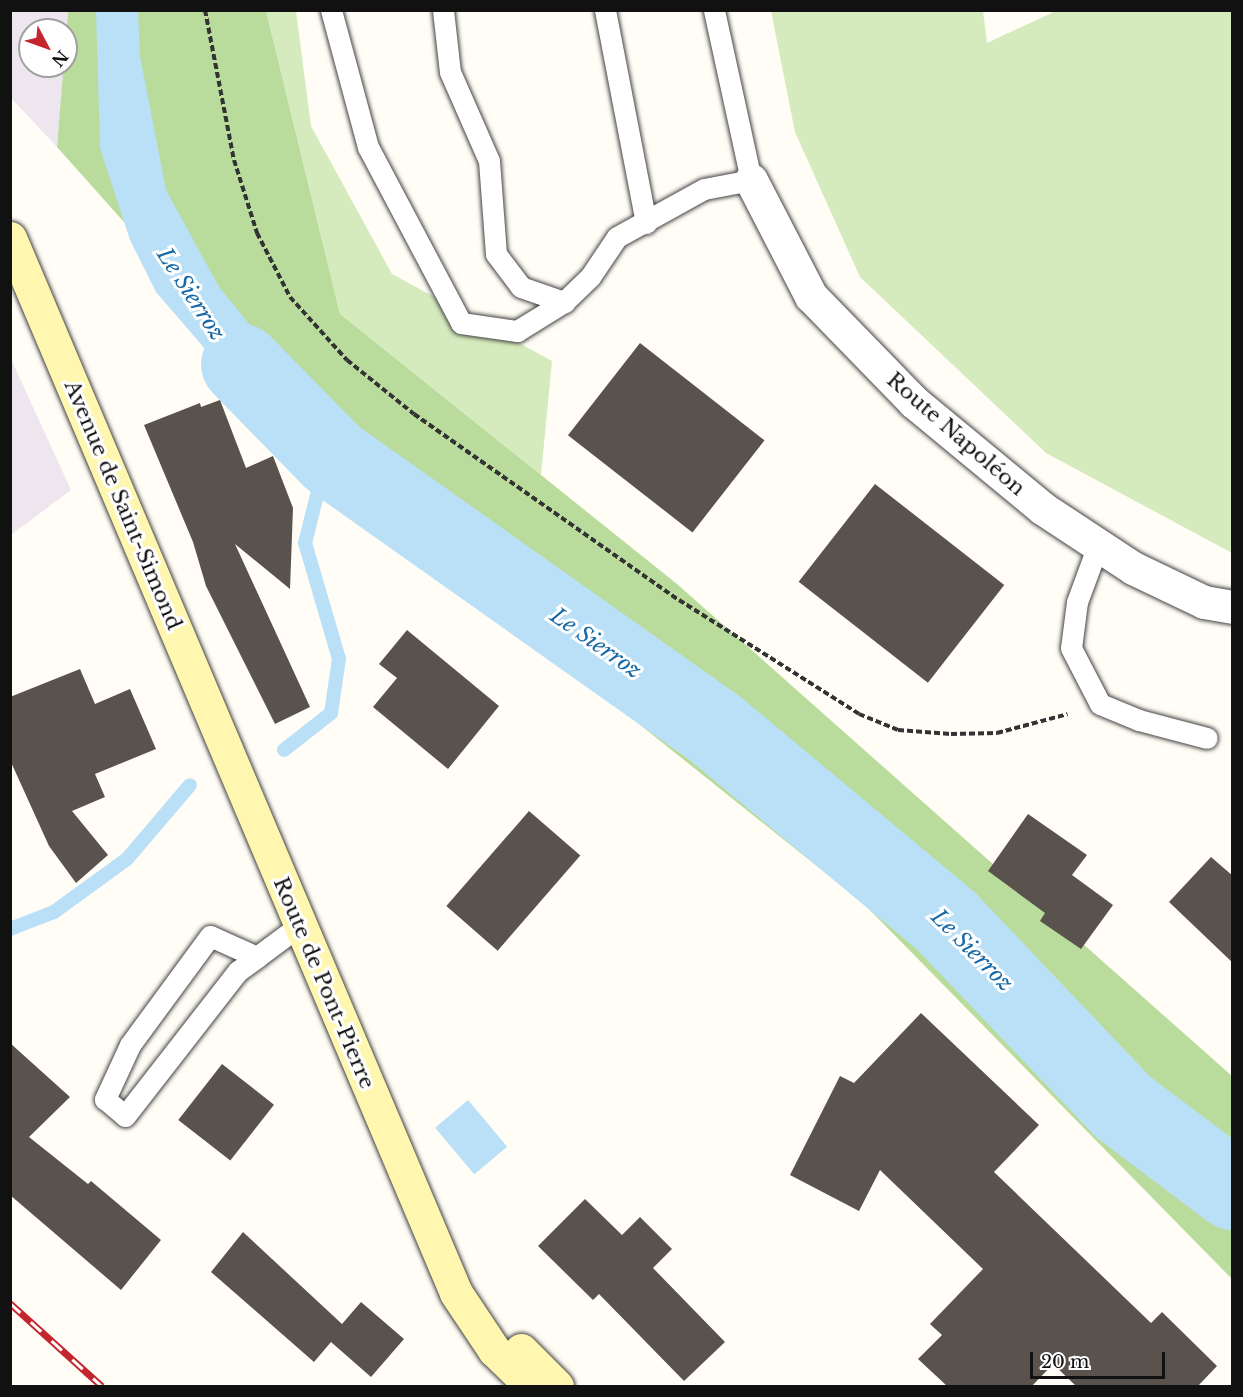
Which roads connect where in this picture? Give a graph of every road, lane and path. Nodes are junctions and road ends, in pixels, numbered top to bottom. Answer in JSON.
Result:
{"nodes":[{"id":1,"x":205,"y":10,"type":"edge"},
{"id":2,"x":332,"y":10,"type":"edge"},
{"id":3,"x":443,"y":10,"type":"edge"},
{"id":4,"x":604,"y":10,"type":"edge"},
{"id":5,"x":714,"y":10,"type":"edge"},
{"id":6,"x":751,"y":180,"type":"junction"},
{"id":7,"x":646,"y":223,"type":"junction"},
{"id":8,"x":10,"y":238,"type":"edge"},
{"id":9,"x":564,"y":302,"type":"junction"},
{"id":10,"x":1098,"y":545,"type":"junction"},
{"id":11,"x":1233,"y":607,"type":"edge"},
{"id":12,"x":1100,"y":704,"type":"junction"},
{"id":13,"x":1207,"y":738,"type":"dead end"},
{"id":14,"x":236,"y":773,"type":"joint"},
{"id":15,"x":300,"y":925,"type":"junction"},
{"id":16,"x":257,"y":957,"type":"junction"},
{"id":17,"x":413,"y":1194,"type":"junction"},
{"id":18,"x":531,"y":1386,"type":"edge"},
{"id":19,"x":557,"y":1386,"type":"edge"}],
"edges":[{"from":1,"to":12,"type":"path"},
{"from":2,"to":9,"type":"lane"},
{"from":3,"to":9,"type":"lane"},
{"from":4,"to":7,"type":"lane"},
{"from":5,"to":6,"type":"lane"},
{"from":6,"to":7,"type":"lane"},
{"from":6,"to":10,"type":"street","name":"Route Napoléon"},
{"from":7,"to":9,"type":"lane"},
{"from":8,"to":14,"type":"main road","name":"Avenue de Saint-Simond"},
{"from":10,"to":11,"type":"street","name":"Route Napoléon"},
{"from":10,"to":12,"type":"lane"},
{"from":12,"to":13,"type":"lane"},
{"from":14,"to":15,"type":"main road","name":"Route de Pont-Pierre"},
{"from":15,"to":16,"type":"lane"},
{"from":15,"to":17,"type":"main road","name":"Route de Pont-Pierre"},
{"from":16,"to":16,"type":"lane"},
{"from":17,"to":18,"type":"main road","name":"Route de Pont-Pierre"},
{"from":17,"to":19,"type":"main road","name":"Route de Pont-Pierre"}]}
